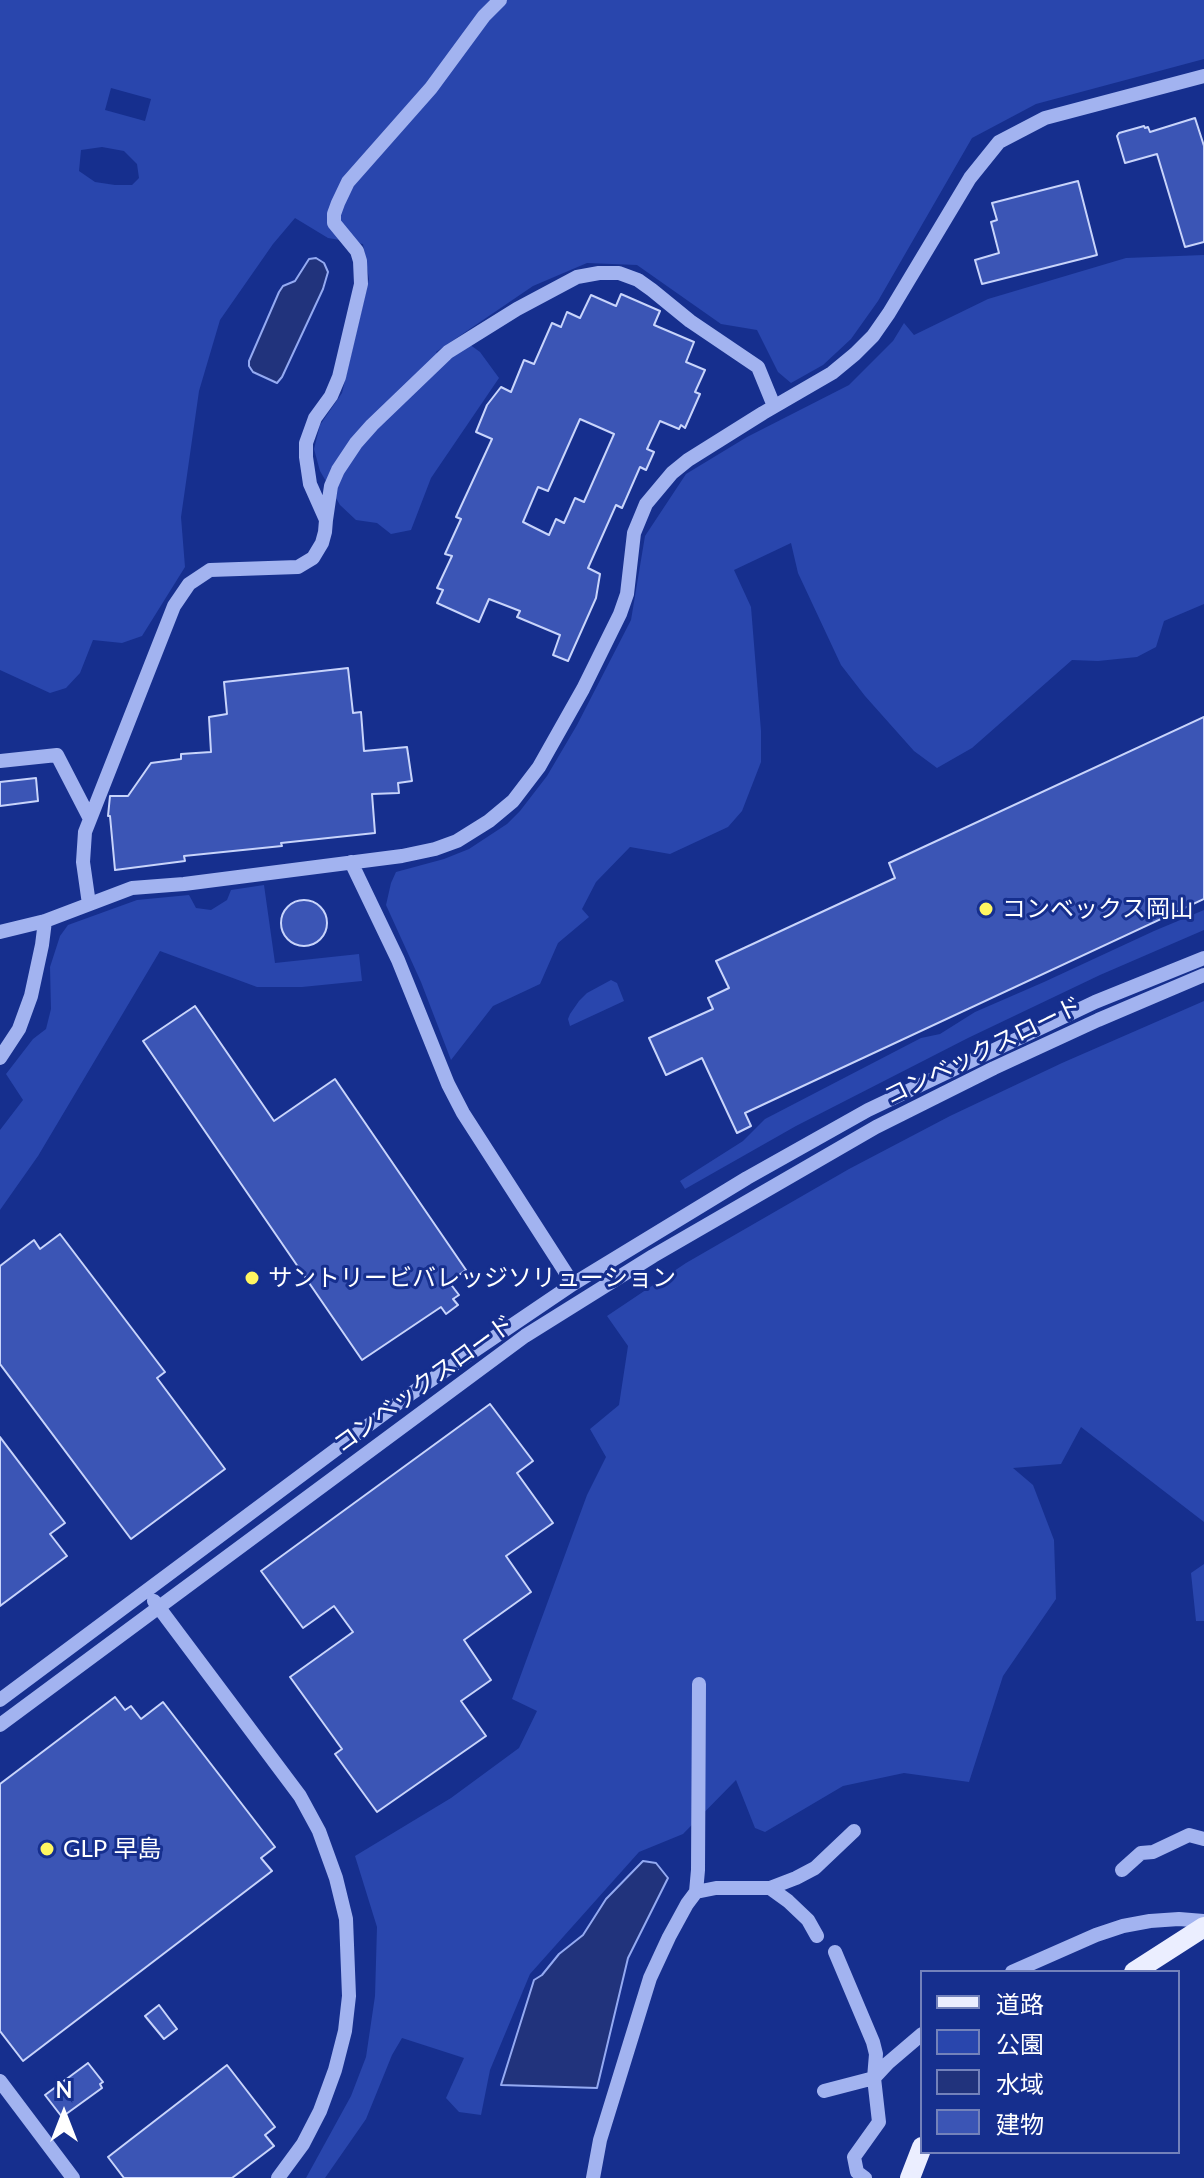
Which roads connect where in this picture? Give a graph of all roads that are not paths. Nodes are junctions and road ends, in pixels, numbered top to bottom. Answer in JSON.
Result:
{"nodes":[{"id":1,"x":500,"y":0,"type":"edge"},
{"id":2,"x":1204,"y":76,"type":"edge"},
{"id":3,"x":778,"y":404,"type":"junction"},
{"id":4,"x":326,"y":520,"type":"junction"},
{"id":5,"x":0,"y":761,"type":"edge"},
{"id":6,"x":89,"y":817,"type":"junction"},
{"id":7,"x":351,"y":862,"type":"junction"},
{"id":8,"x":89,"y":904,"type":"junction"},
{"id":9,"x":45,"y":921,"type":"junction"},
{"id":10,"x":0,"y":932,"type":"edge"},
{"id":11,"x":1204,"y":958,"type":"edge"},
{"id":12,"x":1204,"y":975,"type":"edge"},
{"id":13,"x":0,"y":1058,"type":"edge"},
{"id":14,"x":573,"y":1284,"type":"junction"},
{"id":15,"x":147,"y":1592,"type":"junction"},
{"id":16,"x":159,"y":1607,"type":"junction"},
{"id":17,"x":699,"y":1684,"type":"dead end"},
{"id":18,"x":0,"y":1700,"type":"edge"},
{"id":19,"x":0,"y":1725,"type":"edge"},
{"id":20,"x":854,"y":1831,"type":"dead end"},
{"id":21,"x":1204,"y":1839,"type":"edge"},
{"id":22,"x":1122,"y":1870,"type":"dead end"},
{"id":23,"x":770,"y":1888,"type":"junction"},
{"id":24,"x":696,"y":1892,"type":"junction"},
{"id":25,"x":1204,"y":1924,"type":"edge"},
{"id":26,"x":817,"y":1936,"type":"dead end"},
{"id":27,"x":835,"y":1952,"type":"dead end"},
{"id":28,"x":1017,"y":1970,"type":"edge"},
{"id":29,"x":1137,"y":1970,"type":"edge"},
{"id":30,"x":920,"y":2036,"type":"edge"},
{"id":31,"x":874,"y":2078,"type":"junction"},
{"id":32,"x":0,"y":2081,"type":"edge"},
{"id":33,"x":824,"y":2091,"type":"dead end"},
{"id":34,"x":920,"y":2152,"type":"edge"},
{"id":35,"x":73,"y":2178,"type":"edge"},
{"id":36,"x":278,"y":2178,"type":"edge"},
{"id":37,"x":593,"y":2178,"type":"edge"},
{"id":38,"x":865,"y":2178,"type":"edge"},
{"id":39,"x":910,"y":2178,"type":"edge"}],
"edges":[{"from":1,"to":4,"type":"street"},
{"from":2,"to":3,"type":"street"},
{"from":3,"to":4,"type":"street"},
{"from":3,"to":7,"type":"street"},
{"from":4,"to":6,"type":"street"},
{"from":5,"to":6,"type":"street"},
{"from":6,"to":8,"type":"street"},
{"from":7,"to":8,"type":"street"},
{"from":7,"to":14,"type":"street"},
{"from":8,"to":9,"type":"street"},
{"from":9,"to":10,"type":"street"},
{"from":9,"to":13,"type":"street"},
{"from":11,"to":14,"type":"street","name":"コンベックスロード"},
{"from":12,"to":16,"type":"street","name":"コンベックスロード"},
{"from":14,"to":15,"type":"street","name":"コンベックスロード"},
{"from":15,"to":16,"type":"street"},
{"from":15,"to":18,"type":"street","name":"コンベックスロード"},
{"from":16,"to":19,"type":"street","name":"コンベックスロード"},
{"from":16,"to":36,"type":"street"},
{"from":17,"to":24,"type":"street"},
{"from":20,"to":23,"type":"street"},
{"from":21,"to":22,"type":"street"},
{"from":23,"to":24,"type":"street"},
{"from":23,"to":26,"type":"street"},
{"from":24,"to":37,"type":"street"},
{"from":25,"to":28,"type":"street"},
{"from":25,"to":29,"type":"main road"},
{"from":27,"to":31,"type":"street"},
{"from":30,"to":31,"type":"street"},
{"from":31,"to":33,"type":"street"},
{"from":31,"to":38,"type":"street"},
{"from":32,"to":35,"type":"street"},
{"from":34,"to":39,"type":"main road"}]}
